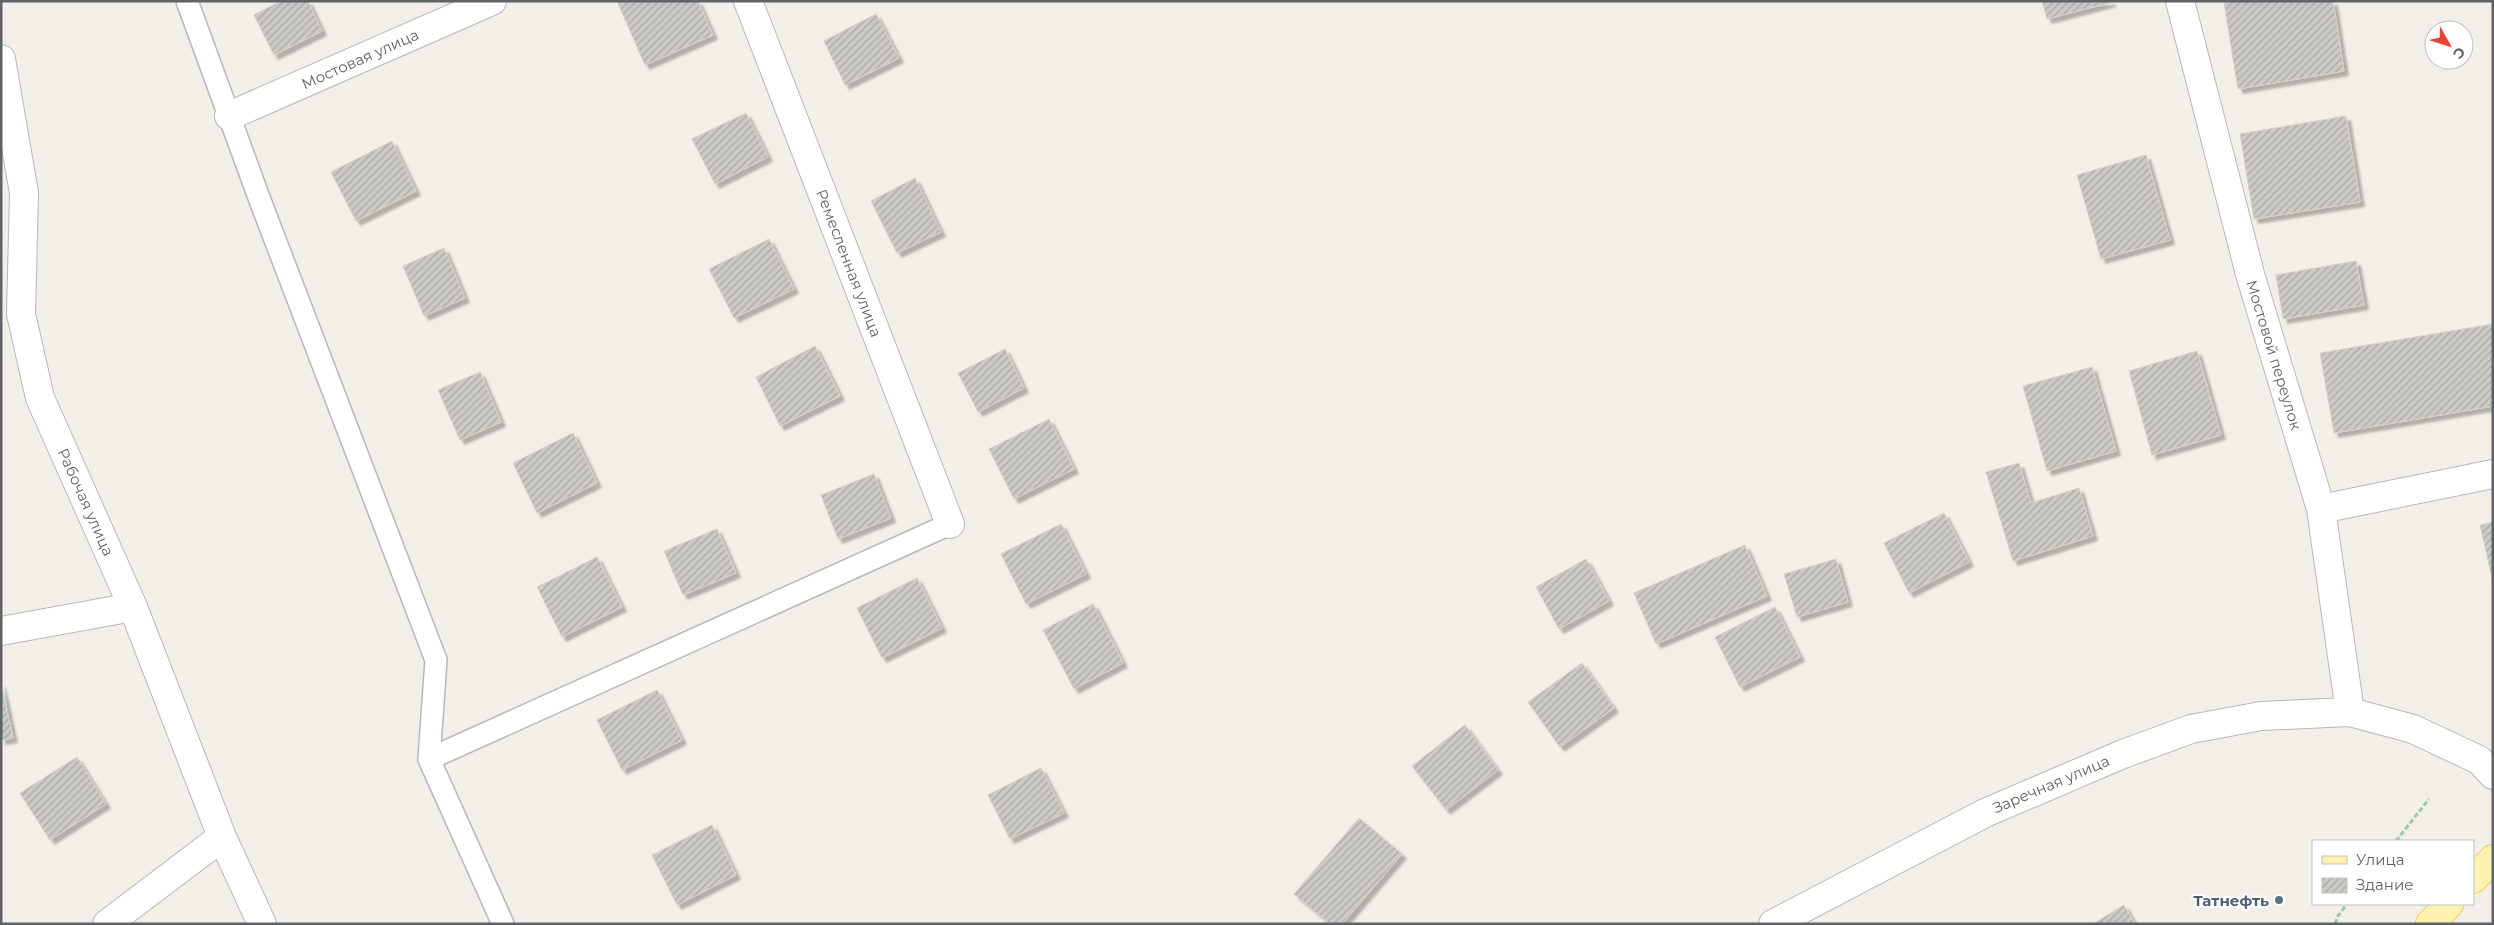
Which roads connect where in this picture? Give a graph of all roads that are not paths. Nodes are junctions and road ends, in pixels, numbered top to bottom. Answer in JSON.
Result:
{"nodes":[{"id":1,"x":187,"y":1,"type":"edge"},
{"id":2,"x":492,"y":1,"type":"edge"},
{"id":3,"x":748,"y":1,"type":"edge"},
{"id":4,"x":2180,"y":1,"type":"edge"},
{"id":5,"x":1,"y":59,"type":"edge"},
{"id":6,"x":229,"y":116,"type":"junction"},
{"id":7,"x":2493,"y":474,"type":"edge"},
{"id":8,"x":2321,"y":509,"type":"junction"},
{"id":9,"x":950,"y":524,"type":"joint"},
{"id":10,"x":133,"y":608,"type":"junction"},
{"id":11,"x":1,"y":632,"type":"edge"},
{"id":12,"x":2350,"y":712,"type":"junction"},
{"id":13,"x":429,"y":759,"type":"junction"},
{"id":14,"x":2493,"y":774,"type":"edge"},
{"id":15,"x":222,"y":837,"type":"junction"},
{"id":16,"x":2493,"y":859,"type":"edge"},
{"id":17,"x":2474,"y":879,"type":"edge"},
{"id":18,"x":2448,"y":905,"type":"edge"},
{"id":19,"x":107,"y":924,"type":"edge"},
{"id":20,"x":262,"y":924,"type":"edge"},
{"id":21,"x":503,"y":924,"type":"edge"},
{"id":22,"x":1773,"y":924,"type":"edge"},
{"id":23,"x":2430,"y":924,"type":"edge"}],
"edges":[{"from":1,"to":6,"type":"lane"},
{"from":2,"to":6,"type":"street","name":"Мостовая улица"},
{"from":3,"to":9,"type":"street","name":"Ремесленная улица"},
{"from":4,"to":8,"type":"street","name":"Мостовой переулок"},
{"from":5,"to":10,"type":"street","name":"Рабочая улица"},
{"from":6,"to":13,"type":"lane"},
{"from":7,"to":8,"type":"street"},
{"from":8,"to":12,"type":"street","name":"Мостовой переулок"},
{"from":9,"to":13,"type":"lane"},
{"from":10,"to":11,"type":"street"},
{"from":10,"to":15,"type":"street","name":"Рабочая улица"},
{"from":12,"to":14,"type":"street","name":"Заречная улица"},
{"from":12,"to":22,"type":"street","name":"Заречная улица"},
{"from":13,"to":21,"type":"lane"},
{"from":15,"to":19,"type":"street"},
{"from":15,"to":20,"type":"street","name":"Рабочая улица"},
{"from":16,"to":17,"type":"main road"},
{"from":18,"to":23,"type":"main road"}]}
